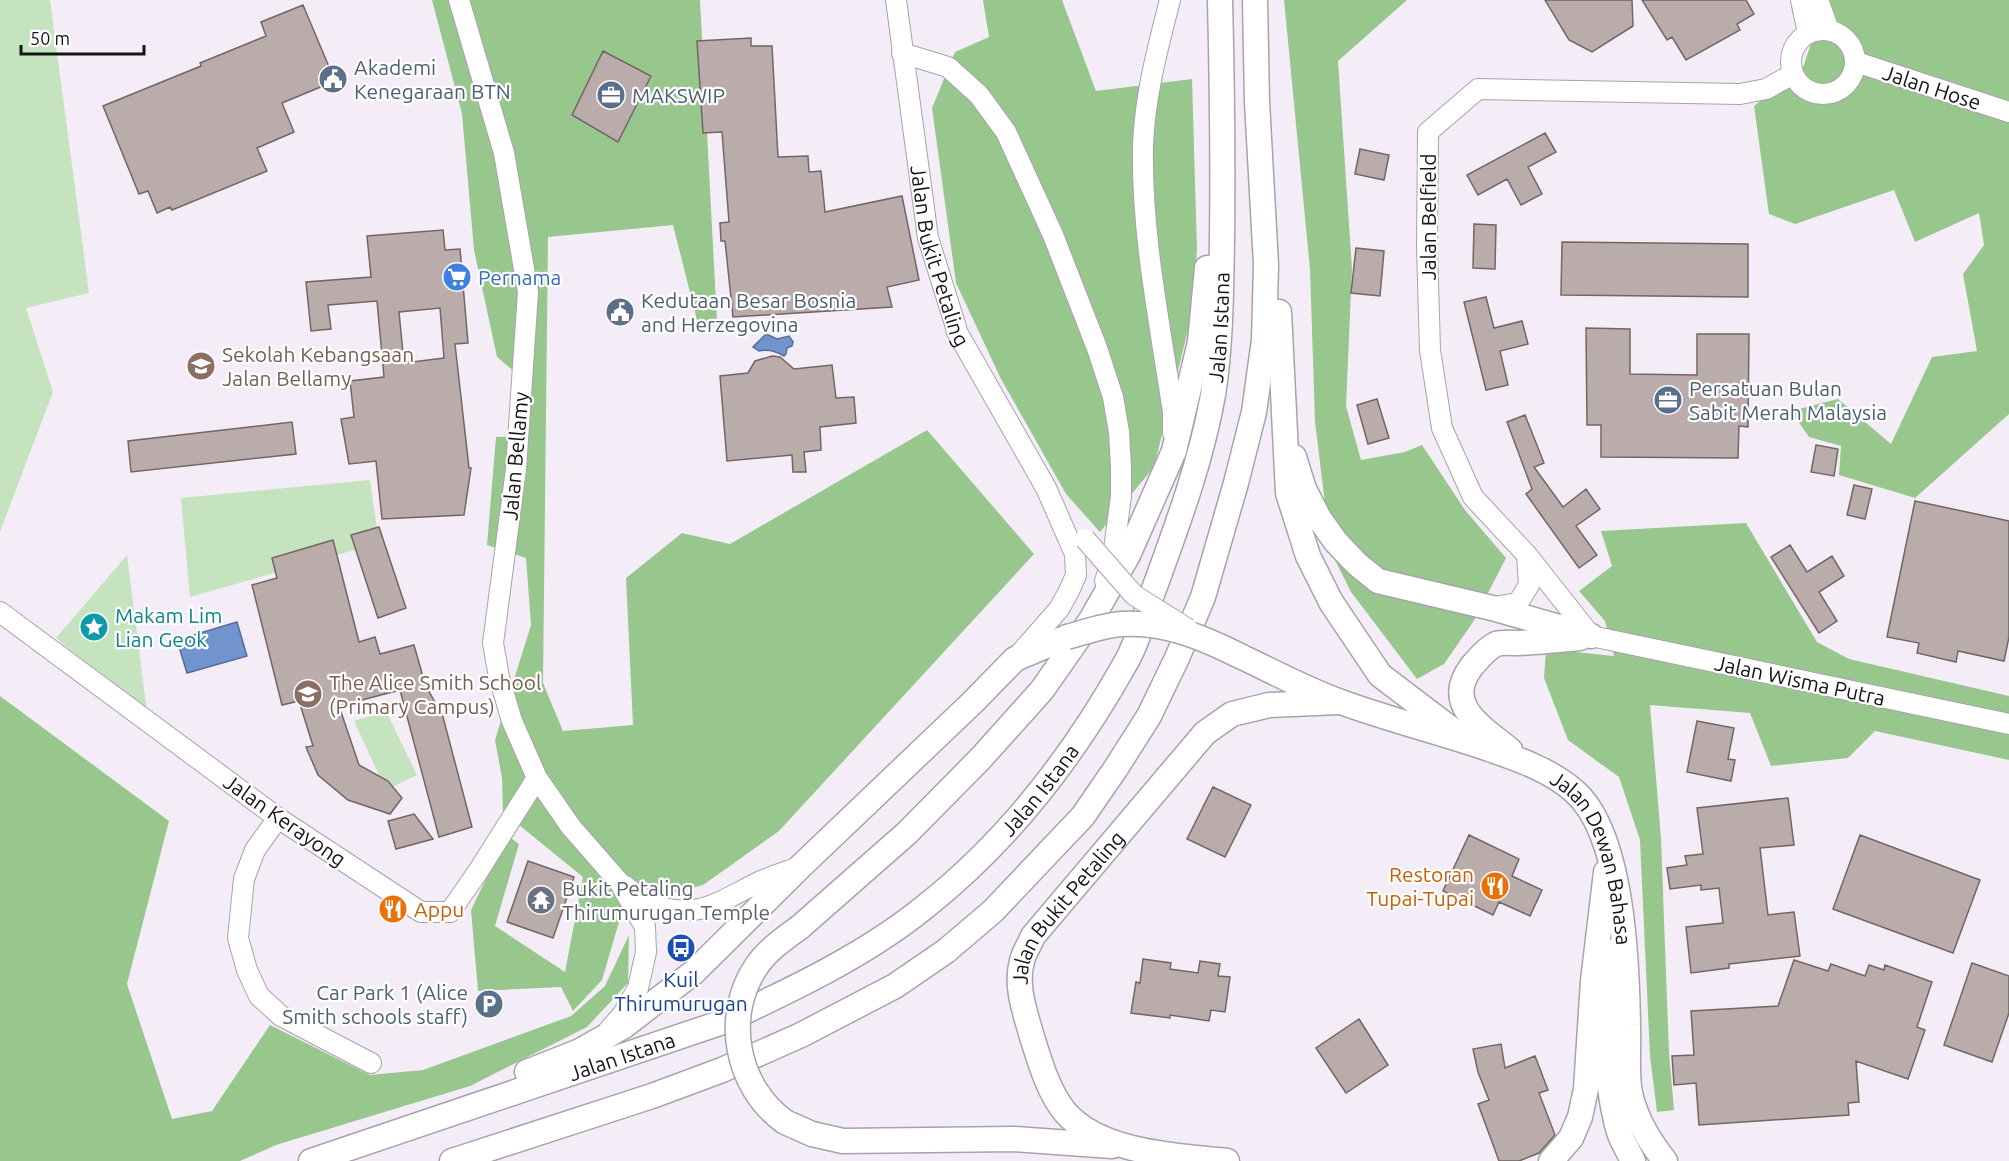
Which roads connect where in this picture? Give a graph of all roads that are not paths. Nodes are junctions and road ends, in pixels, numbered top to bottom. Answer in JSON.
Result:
{"nodes":[{"id":1,"x":459,"y":0,"type":"edge"},
{"id":2,"x":896,"y":0,"type":"edge"},
{"id":3,"x":1170,"y":0,"type":"edge"},
{"id":4,"x":1220,"y":0,"type":"edge"},
{"id":5,"x":1255,"y":0,"type":"edge"},
{"id":6,"x":1801,"y":0,"type":"edge"},
{"id":7,"x":1818,"y":0,"type":"edge"},
{"id":8,"x":1830,"y":30,"type":"junction"},
{"id":9,"x":1808,"y":33,"type":"junction"},
{"id":10,"x":902,"y":53,"type":"junction"},
{"id":11,"x":1856,"y":62,"type":"junction"},
{"id":12,"x":1793,"y":74,"type":"junction"},
{"id":13,"x":2009,"y":112,"type":"edge"},
{"id":14,"x":1223,"y":115,"type":"junction"},
{"id":15,"x":1261,"y":170,"type":"junction"},
{"id":16,"x":1285,"y":428,"type":"junction"},
{"id":17,"x":1174,"y":451,"type":"junction"},
{"id":18,"x":1046,"y":488,"type":"junction"},
{"id":19,"x":1527,"y":555,"type":"junction"},
{"id":20,"x":1492,"y":608,"type":"junction"},
{"id":21,"x":0,"y":612,"type":"edge"},
{"id":22,"x":1090,"y":620,"type":"junction"},
{"id":23,"x":1591,"y":636,"type":"junction"},
{"id":24,"x":1207,"y":640,"type":"junction"},
{"id":25,"x":1015,"y":659,"type":"junction"},
{"id":26,"x":1340,"y":702,"type":"junction"},
{"id":27,"x":2009,"y":724,"type":"edge"},
{"id":28,"x":1469,"y":742,"type":"junction"},
{"id":29,"x":1522,"y":760,"type":"junction"},
{"id":30,"x":537,"y":778,"type":"junction"},
{"id":31,"x":278,"y":818,"type":"junction"},
{"id":32,"x":1609,"y":852,"type":"junction"},
{"id":33,"x":801,"y":866,"type":"junction"},
{"id":34,"x":620,"y":883,"type":"junction"},
{"id":35,"x":1619,"y":904,"type":"junction"},
{"id":36,"x":602,"y":1038,"type":"junction"},
{"id":37,"x":371,"y":1063,"type":"dead end"},
{"id":38,"x":356,"y":1145,"type":"junction"},
{"id":39,"x":1141,"y":1149,"type":"junction"},
{"id":40,"x":1172,"y":1156,"type":"junction"},
{"id":41,"x":311,"y":1161,"type":"edge"},
{"id":42,"x":453,"y":1161,"type":"edge"},
{"id":43,"x":1197,"y":1161,"type":"edge"},
{"id":44,"x":1227,"y":1161,"type":"edge"},
{"id":45,"x":1551,"y":1161,"type":"edge"},
{"id":46,"x":1633,"y":1161,"type":"edge"},
{"id":47,"x":1665,"y":1161,"type":"edge"}],
"edges":[{"from":1,"to":30,"type":"street","name":"Jalan Bellamy"},
{"from":2,"to":10,"type":"street","name":"Jalan Bukit Petaling"},
{"from":3,"to":17,"type":"street"},
{"from":4,"to":14,"type":"main road","name":"Jalan Istana"},
{"from":5,"to":15,"type":"main road"},
{"from":6,"to":9,"type":"street"},
{"from":7,"to":8,"type":"street"},
{"from":8,"to":9,"type":"street"},
{"from":8,"to":11,"type":"street"},
{"from":9,"to":12,"type":"street"},
{"from":10,"to":18,"type":"street","name":"Jalan Bukit Petaling"},
{"from":10,"to":22,"type":"street"},
{"from":11,"to":12,"type":"street"},
{"from":11,"to":13,"type":"street","name":"Jalan Hose"},
{"from":12,"to":19,"type":"street","name":"Jalan Belfield"},
{"from":14,"to":17,"type":"main road"},
{"from":14,"to":38,"type":"main road","name":"Jalan Istana"},
{"from":15,"to":16,"type":"main road"},
{"from":15,"to":42,"type":"main road"},
{"from":16,"to":20,"type":"main road"},
{"from":16,"to":28,"type":"main road"},
{"from":17,"to":22,"type":"main road"},
{"from":18,"to":24,"type":"street","name":"Jalan Bukit Petaling","bridge":true},
{"from":18,"to":25,"type":"street","name":"Jalan Bukit Petaling"},
{"from":19,"to":20,"type":"street"},
{"from":19,"to":23,"type":"street","name":"Jalan Belfield"},
{"from":20,"to":23,"type":"main road"},
{"from":21,"to":31,"type":"street","name":"Jalan Kerayong"},
{"from":22,"to":39,"type":"main road","bridge":true},
{"from":23,"to":27,"type":"street","name":"Jalan Wisma Putra"},
{"from":23,"to":29,"type":"main road"},
{"from":24,"to":25,"type":"main road","bridge":true},
{"from":24,"to":26,"type":"main road","bridge":true},
{"from":25,"to":33,"type":"main road"},
{"from":26,"to":28,"type":"main road","name":"Jalan Dewan Bahasa"},
{"from":26,"to":39,"type":"main road","name":"Jalan Bukit Petaling"},
{"from":28,"to":29,"type":"main road","name":"Jalan Dewan Bahasa"},
{"from":29,"to":32,"type":"main road","name":"Jalan Dewan Bahasa"},
{"from":30,"to":31,"type":"street","name":"Jalan Kerayong"},
{"from":30,"to":34,"type":"street","name":"Jalan Bellamy"},
{"from":31,"to":37,"type":"street"},
{"from":32,"to":35,"type":"main road","name":"Jalan Dewan Bahasa"},
{"from":32,"to":45,"type":"main road"},
{"from":33,"to":34,"type":"street","name":"Jalan Bellamy"},
{"from":33,"to":36,"type":"main road"},
{"from":34,"to":36,"type":"street","name":"Jalan Bellamy"},
{"from":35,"to":46,"type":"main road"},
{"from":35,"to":47,"type":"main road","name":"Jalan Dewan Bahasa"},
{"from":36,"to":38,"type":"main road"},
{"from":38,"to":41,"type":"main road","name":"Jalan Istana"},
{"from":39,"to":40,"type":"main road","name":"Jalan Bukit Petaling"},
{"from":40,"to":43,"type":"main road"},
{"from":40,"to":44,"type":"main road","name":"Jalan Bukit Petaling"}]}
